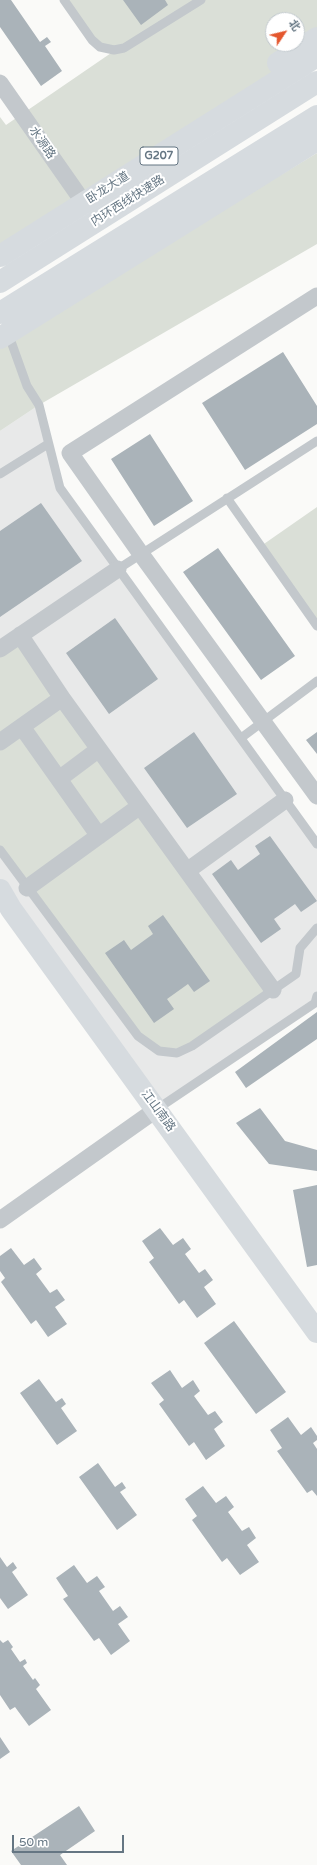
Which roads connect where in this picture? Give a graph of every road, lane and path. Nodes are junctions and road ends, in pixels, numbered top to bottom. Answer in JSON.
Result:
{"nodes":[{"id":1,"x":64,"y":0,"type":"edge"},
{"id":2,"x":201,"y":0,"type":"edge"},
{"id":3,"x":315,"y":45,"type":"edge"},
{"id":4,"x":317,"y":82,"type":"edge"},
{"id":5,"x":0,"y":83,"type":"edge"},
{"id":6,"x":317,"y":116,"type":"edge"},
{"id":7,"x":317,"y":141,"type":"edge"},
{"id":8,"x":84,"y":203,"type":"junction"},
{"id":9,"x":113,"y":242,"type":"junction"},
{"id":10,"x":0,"y":256,"type":"edge"},
{"id":11,"x":0,"y":282,"type":"edge"},
{"id":12,"x":317,"y":296,"type":"edge"},
{"id":13,"x":0,"y":312,"type":"edge"},
{"id":14,"x":3,"y":339,"type":"edge"},
{"id":15,"x":317,"y":441,"type":"edge"},
{"id":16,"x":48,"y":444,"type":"junction"},
{"id":17,"x":0,"y":474,"type":"edge"},
{"id":18,"x":228,"y":498,"type":"junction"},
{"id":19,"x":141,"y":554,"type":"junction"},
{"id":20,"x":118,"y":569,"type":"junction"},
{"id":21,"x":317,"y":626,"type":"edge"},
{"id":22,"x":20,"y":635,"type":"junction"},
{"id":23,"x":0,"y":649,"type":"edge"},
{"id":24,"x":317,"y":681,"type":"edge"},
{"id":25,"x":62,"y":698,"type":"junction"},
{"id":26,"x":262,"y":722,"type":"junction"},
{"id":27,"x":22,"y":727,"type":"junction"},
{"id":28,"x":241,"y":738,"type":"junction"},
{"id":29,"x":0,"y":742,"type":"edge"},
{"id":30,"x":99,"y":749,"type":"junction"},
{"id":31,"x":59,"y":779,"type":"junction"},
{"id":32,"x":317,"y":796,"type":"edge"},
{"id":33,"x":286,"y":800,"type":"junction"},
{"id":34,"x":140,"y":806,"type":"junction"},
{"id":35,"x":99,"y":836,"type":"junction"},
{"id":36,"x":317,"y":844,"type":"edge"},
{"id":37,"x":0,"y":850,"type":"edge"},
{"id":38,"x":187,"y":871,"type":"junction"},
{"id":39,"x":27,"y":888,"type":"junction"},
{"id":40,"x":0,"y":890,"type":"edge"},
{"id":41,"x":317,"y":928,"type":"edge"},
{"id":42,"x":272,"y":990,"type":"junction"},
{"id":43,"x":317,"y":996,"type":"edge"},
{"id":44,"x":157,"y":1109,"type":"junction"},
{"id":45,"x":0,"y":1220,"type":"edge"},
{"id":46,"x":317,"y":1332,"type":"edge"}],
"edges":[{"from":1,"to":2,"type":"lane"},
{"from":3,"to":8,"type":"main road","name":"卧龙大道","number":"G207"},
{"from":4,"to":11,"type":"main road","name":"内环西线快速路"},
{"from":5,"to":8,"type":"street","name":"水源路"},
{"from":6,"to":9,"type":"main road"},
{"from":7,"to":14,"type":"main road"},
{"from":8,"to":10,"type":"main road","name":"卧龙大道","number":"G207"},
{"from":9,"to":13,"type":"main road"},
{"from":9,"to":14,"type":"main road"},
{"from":12,"to":19,"type":"street"},
{"from":14,"to":16,"type":"lane"},
{"from":15,"to":18,"type":"lane"},
{"from":16,"to":17,"type":"lane"},
{"from":16,"to":20,"type":"lane"},
{"from":18,"to":19,"type":"lane"},
{"from":18,"to":21,"type":"lane"},
{"from":19,"to":20,"type":"lane"},
{"from":19,"to":26,"type":"street"},
{"from":20,"to":22,"type":"street"},
{"from":20,"to":28,"type":"lane"},
{"from":22,"to":23,"type":"street"},
{"from":22,"to":25,"type":"street"},
{"from":24,"to":26,"type":"lane"},
{"from":25,"to":27,"type":"street"},
{"from":25,"to":30,"type":"street"},
{"from":26,"to":28,"type":"lane"},
{"from":26,"to":32,"type":"street"},
{"from":27,"to":29,"type":"street"},
{"from":27,"to":31,"type":"street"},
{"from":28,"to":33,"type":"lane"},
{"from":30,"to":31,"type":"street"},
{"from":30,"to":34,"type":"street"},
{"from":31,"to":35,"type":"street"},
{"from":33,"to":36,"type":"lane"},
{"from":33,"to":38,"type":"street"},
{"from":34,"to":35,"type":"street"},
{"from":34,"to":38,"type":"street"},
{"from":35,"to":39,"type":"street"},
{"from":37,"to":39,"type":"lane"},
{"from":38,"to":42,"type":"street"},
{"from":39,"to":42,"type":"lane"},
{"from":40,"to":44,"type":"main road","name":"江山南路"},
{"from":41,"to":42,"type":"lane"},
{"from":43,"to":44,"type":"lane"},
{"from":44,"to":45,"type":"street"},
{"from":44,"to":46,"type":"main road","name":"江山南路"}]}
